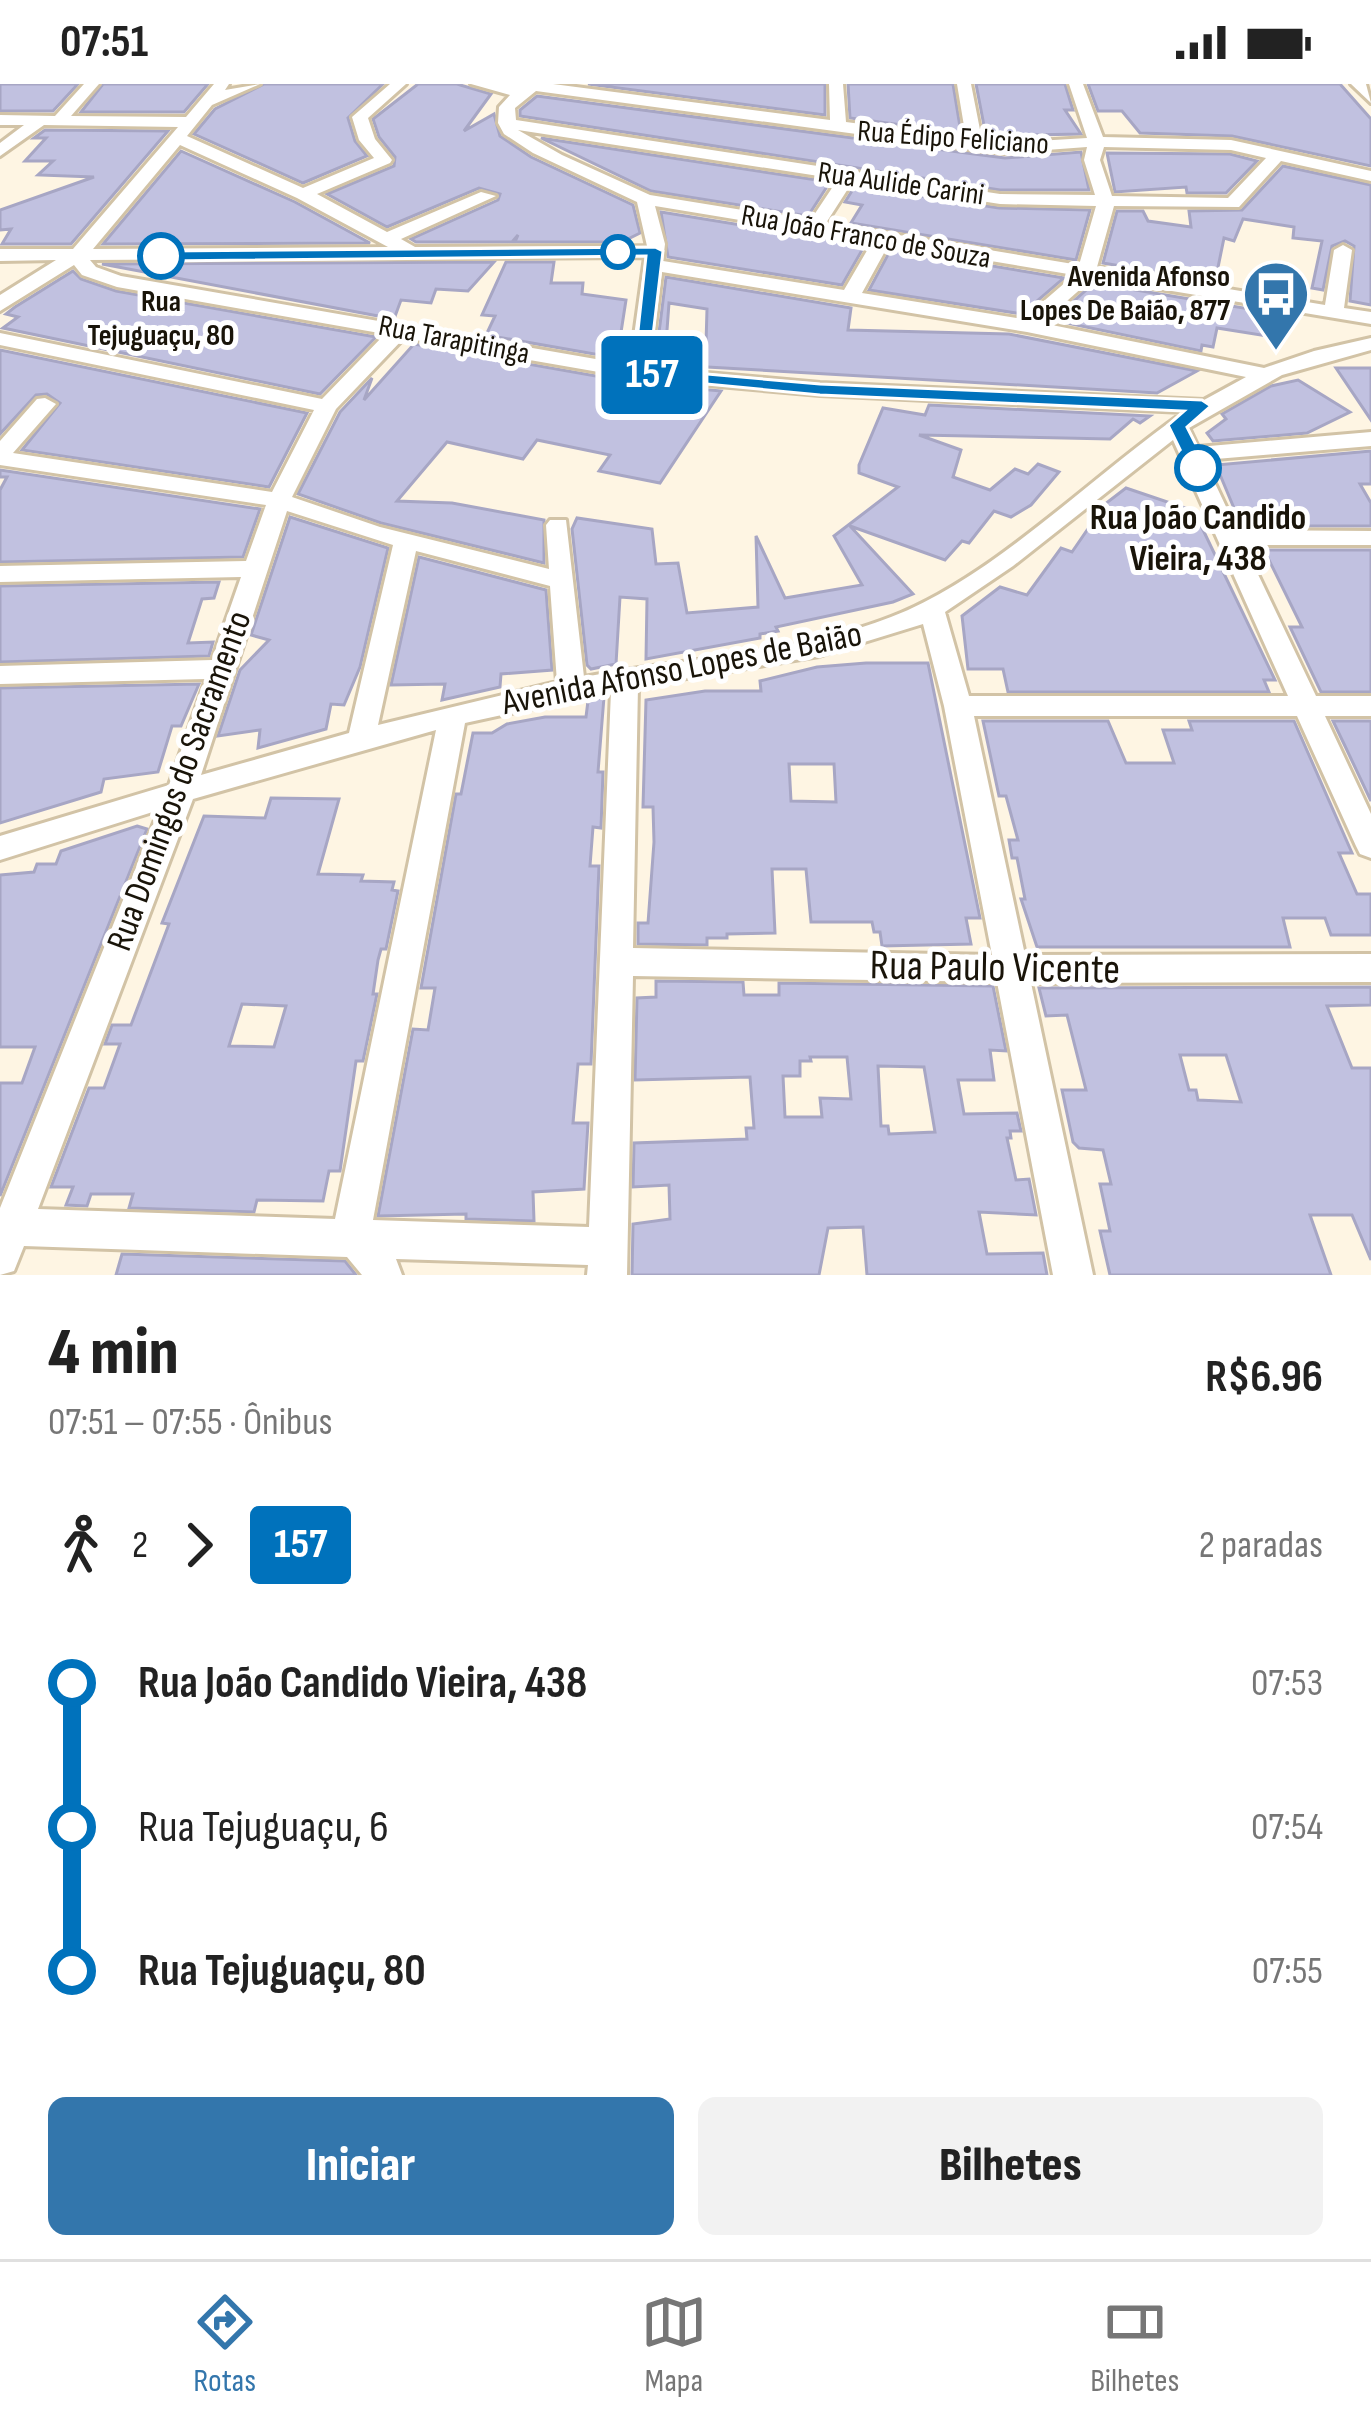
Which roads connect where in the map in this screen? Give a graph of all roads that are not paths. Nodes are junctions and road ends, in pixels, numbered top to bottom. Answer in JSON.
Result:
{"nodes":[{"id":1,"x":92,"y":84,"type":"edge"},
{"id":2,"x":222,"y":84,"type":"edge"},
{"id":3,"x":253,"y":84,"type":"edge"},
{"id":4,"x":399,"y":84,"type":"edge"},
{"id":5,"x":478,"y":84,"type":"edge"},
{"id":6,"x":836,"y":84,"type":"edge"},
{"id":7,"x":964,"y":84,"type":"edge"},
{"id":8,"x":1076,"y":84,"type":"edge"},
{"id":9,"x":1358,"y":84,"type":"edge"},
{"id":10,"x":531,"y":87,"type":"edge"},
{"id":11,"x":1371,"y":98,"type":"edge"},
{"id":12,"x":207,"y":102,"type":"junction"},
{"id":13,"x":52,"y":118,"type":"junction"},
{"id":14,"x":0,"y":120,"type":"edge"},
{"id":15,"x":506,"y":123,"type":"junction"},
{"id":16,"x":838,"y":128,"type":"junction"},
{"id":17,"x":183,"y":130,"type":"junction"},
{"id":18,"x":720,"y":134,"type":"junction"},
{"id":19,"x":1097,"y":142,"type":"junction"},
{"id":20,"x":975,"y":145,"type":"junction"},
{"id":21,"x":0,"y":151,"type":"edge"},
{"id":22,"x":1278,"y":154,"type":"junction"},
{"id":23,"x":1371,"y":176,"type":"edge"},
{"id":24,"x":848,"y":177,"type":"junction"},
{"id":25,"x":303,"y":194,"type":"junction"},
{"id":26,"x":487,"y":196,"type":"dead end"},
{"id":27,"x":645,"y":200,"type":"junction"},
{"id":28,"x":1106,"y":202,"type":"junction"},
{"id":29,"x":814,"y":228,"type":"junction"},
{"id":30,"x":388,"y":238,"type":"junction"},
{"id":31,"x":882,"y":240,"type":"junction"},
{"id":32,"x":1343,"y":250,"type":"dead end"},
{"id":33,"x":415,"y":254,"type":"junction"},
{"id":34,"x":0,"y":256,"type":"edge"},
{"id":35,"x":76,"y":256,"type":"junction"},
{"id":36,"x":655,"y":258,"type":"junction"},
{"id":37,"x":1086,"y":274,"type":"junction"},
{"id":38,"x":851,"y":295,"type":"junction"},
{"id":39,"x":0,"y":305,"type":"edge"},
{"id":40,"x":1334,"y":312,"type":"junction"},
{"id":41,"x":1371,"y":318,"type":"edge"},
{"id":42,"x":1027,"y":326,"type":"junction"},
{"id":43,"x":400,"y":330,"type":"junction"},
{"id":44,"x":0,"y":339,"type":"edge"},
{"id":45,"x":1371,"y":344,"type":"edge"},
{"id":46,"x":639,"y":373,"type":"junction"},
{"id":47,"x":1262,"y":374,"type":"junction"},
{"id":48,"x":45,"y":404,"type":"dead end"},
{"id":49,"x":327,"y":406,"type":"junction"},
{"id":50,"x":1202,"y":406,"type":"junction"},
{"id":51,"x":1177,"y":425,"type":"junction"},
{"id":52,"x":1371,"y":439,"type":"edge"},
{"id":53,"x":0,"y":456,"type":"edge"},
{"id":54,"x":1134,"y":459,"type":"junction"},
{"id":55,"x":1196,"y":463,"type":"junction"},
{"id":56,"x":279,"y":500,"type":"junction"},
{"id":57,"x":558,"y":524,"type":"dead end"},
{"id":58,"x":1229,"y":537,"type":"junction"},
{"id":59,"x":1371,"y":538,"type":"edge"},
{"id":60,"x":406,"y":540,"type":"junction"},
{"id":61,"x":255,"y":569,"type":"junction"},
{"id":62,"x":0,"y":574,"type":"edge"},
{"id":63,"x":563,"y":580,"type":"junction"},
{"id":64,"x":932,"y":607,"type":"junction"},
{"id":65,"x":221,"y":668,"type":"junction"},
{"id":66,"x":0,"y":675,"type":"edge"},
{"id":67,"x":625,"y":679,"type":"junction"},
{"id":68,"x":571,"y":689,"type":"junction"},
{"id":69,"x":958,"y":706,"type":"junction"},
{"id":70,"x":1307,"y":706,"type":"junction"},
{"id":71,"x":1371,"y":706,"type":"edge"},
{"id":72,"x":453,"y":715,"type":"junction"},
{"id":73,"x":362,"y":740,"type":"junction"},
{"id":74,"x":181,"y":792,"type":"junction"},
{"id":75,"x":1371,"y":846,"type":"edge"},
{"id":76,"x":0,"y":848,"type":"edge"},
{"id":77,"x":618,"y":962,"type":"junction"},
{"id":78,"x":1371,"y":968,"type":"edge"},
{"id":79,"x":1012,"y":969,"type":"junction"},
{"id":80,"x":351,"y":1236,"type":"junction"},
{"id":81,"x":6,"y":1242,"type":"edge"},
{"id":82,"x":607,"y":1261,"type":"edge"},
{"id":83,"x":382,"y":1275,"type":"edge"},
{"id":84,"x":1073,"y":1275,"type":"edge"}],
"edges":[{"from":1,"to":13,"type":"street"},
{"from":2,"to":12,"type":"street"},
{"from":3,"to":12,"type":"street"},
{"from":4,"to":25,"type":"street"},
{"from":5,"to":10,"type":"street","name":"Rua Édipo Feliciano"},
{"from":6,"to":16,"type":"street"},
{"from":7,"to":20,"type":"street"},
{"from":8,"to":19,"type":"street"},
{"from":9,"to":11,"type":"street"},
{"from":10,"to":15,"type":"street"},
{"from":10,"to":18,"type":"street","name":"Rua Édipo Feliciano"},
{"from":12,"to":17,"type":"street"},
{"from":13,"to":14,"type":"street"},
{"from":13,"to":17,"type":"street"},
{"from":13,"to":21,"type":"street"},
{"from":15,"to":18,"type":"street","name":"Rua Aulide Carini"},
{"from":15,"to":27,"type":"street","name":"Rua João Franco de Souza"},
{"from":16,"to":18,"type":"street","name":"Rua Édipo Feliciano"},
{"from":16,"to":20,"type":"street","name":"Rua Édipo Feliciano"},
{"from":17,"to":25,"type":"street"},
{"from":17,"to":35,"type":"street"},
{"from":18,"to":24,"type":"street","name":"Rua Aulide Carini"},
{"from":19,"to":20,"type":"street","name":"Rua Édipo Feliciano"},
{"from":19,"to":22,"type":"street","name":"Rua Édipo Feliciano"},
{"from":19,"to":28,"type":"street"},
{"from":22,"to":23,"type":"street","name":"Rua Édipo Feliciano"},
{"from":22,"to":28,"type":"street","name":"Rua Aulide Carini"},
{"from":24,"to":28,"type":"street","name":"Rua Aulide Carini"},
{"from":24,"to":29,"type":"street"},
{"from":25,"to":30,"type":"street"},
{"from":26,"to":30,"type":"street"},
{"from":27,"to":29,"type":"street","name":"Rua João Franco de Souza"},
{"from":27,"to":36,"type":"street"},
{"from":28,"to":37,"type":"street"},
{"from":29,"to":31,"type":"street","name":"Rua João Franco de Souza"},
{"from":30,"to":33,"type":"street"},
{"from":31,"to":37,"type":"street","name":"Rua João Franco de Souza"},
{"from":31,"to":38,"type":"street"},
{"from":32,"to":40,"type":"street"},
{"from":33,"to":35,"type":"street"},
{"from":33,"to":36,"type":"street"},
{"from":34,"to":35,"type":"street"},
{"from":35,"to":39,"type":"street"},
{"from":35,"to":43,"type":"street","name":"Rua Tarapitinga"},
{"from":36,"to":38,"type":"street"},
{"from":36,"to":46,"type":"street"},
{"from":37,"to":40,"type":"street","name":"Rua João Franco de Souza"},
{"from":37,"to":42,"type":"street"},
{"from":38,"to":42,"type":"street"},
{"from":40,"to":41,"type":"street","name":"Rua João Franco de Souza"},
{"from":42,"to":47,"type":"street"},
{"from":43,"to":46,"type":"street","name":"Rua Tarapitinga"},
{"from":43,"to":49,"type":"street","name":"Rua Domingos do Sacramento"},
{"from":44,"to":49,"type":"street"},
{"from":45,"to":47,"type":"street","name":"Avenida Afonso Lopes de Baião"},
{"from":46,"to":50,"type":"street","name":"Rua Tarapitinga"},
{"from":47,"to":50,"type":"street","name":"Avenida Afonso Lopes de Baião"},
{"from":48,"to":53,"type":"street"},
{"from":49,"to":56,"type":"street","name":"Rua Domingos do Sacramento"},
{"from":50,"to":51,"type":"street","name":"Avenida Afonso Lopes de Baião"},
{"from":51,"to":54,"type":"street","name":"Avenida Afonso Lopes de Baião"},
{"from":51,"to":55,"type":"street"},
{"from":52,"to":55,"type":"street"},
{"from":53,"to":56,"type":"street"},
{"from":54,"to":55,"type":"street"},
{"from":54,"to":64,"type":"street","name":"Avenida Afonso Lopes de Baião"},
{"from":55,"to":58,"type":"street"},
{"from":56,"to":60,"type":"street"},
{"from":56,"to":61,"type":"street","name":"Rua Domingos do Sacramento"},
{"from":57,"to":63,"type":"street"},
{"from":58,"to":59,"type":"street"},
{"from":58,"to":70,"type":"street"},
{"from":60,"to":63,"type":"street"},
{"from":60,"to":73,"type":"street"},
{"from":61,"to":62,"type":"street"},
{"from":61,"to":65,"type":"street","name":"Rua Domingos do Sacramento"},
{"from":63,"to":68,"type":"street"},
{"from":64,"to":67,"type":"street","name":"Avenida Afonso Lopes de Baião"},
{"from":64,"to":69,"type":"street"},
{"from":65,"to":66,"type":"street"},
{"from":65,"to":74,"type":"street","name":"Rua Domingos do Sacramento"},
{"from":67,"to":68,"type":"street","name":"Avenida Afonso Lopes de Baião"},
{"from":67,"to":77,"type":"street"},
{"from":68,"to":72,"type":"street","name":"Avenida Afonso Lopes de Baião"},
{"from":69,"to":70,"type":"street"},
{"from":69,"to":79,"type":"street"},
{"from":70,"to":71,"type":"street"},
{"from":70,"to":75,"type":"street"},
{"from":72,"to":73,"type":"street","name":"Avenida Afonso Lopes de Baião"},
{"from":72,"to":80,"type":"street"},
{"from":73,"to":74,"type":"street","name":"Avenida Afonso Lopes de Baião"},
{"from":74,"to":76,"type":"street","name":"Avenida Afonso Lopes de Baião"},
{"from":74,"to":81,"type":"street","name":"Rua Domingos do Sacramento"},
{"from":77,"to":79,"type":"street","name":"Rua Paulo Vicente"},
{"from":77,"to":82,"type":"street"},
{"from":78,"to":79,"type":"street","name":"Rua Paulo Vicente"},
{"from":79,"to":84,"type":"street"},
{"from":80,"to":81,"type":"street"},
{"from":80,"to":82,"type":"street"},
{"from":80,"to":83,"type":"street"}]}
